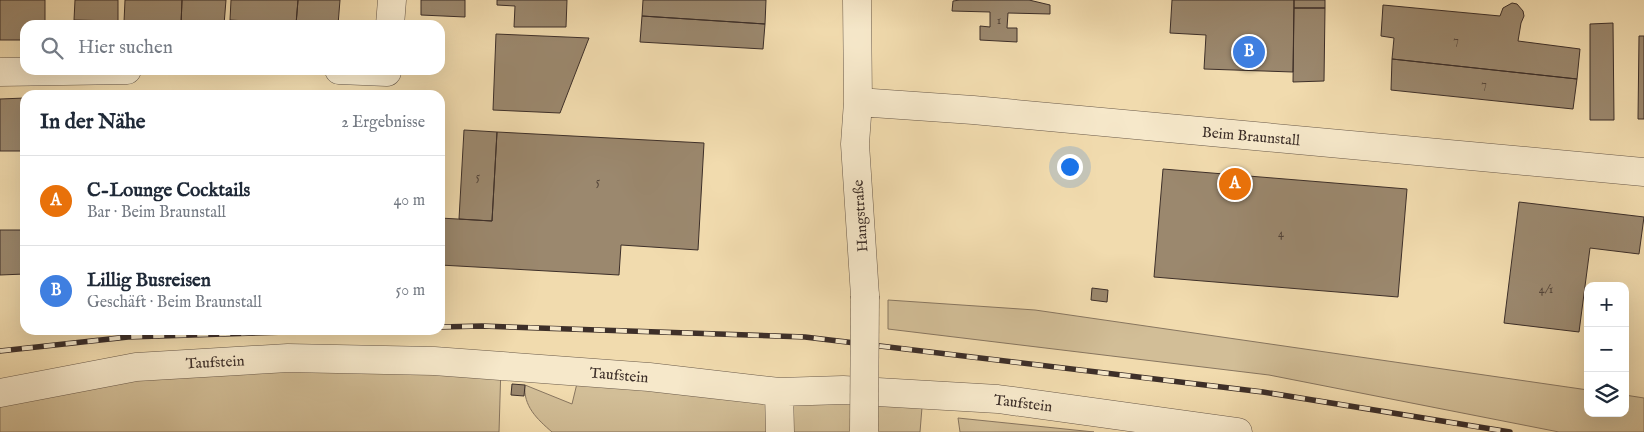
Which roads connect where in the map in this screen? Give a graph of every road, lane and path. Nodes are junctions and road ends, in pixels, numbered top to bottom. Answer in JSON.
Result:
{"nodes":[{"id":1,"x":392,"y":0,"type":"edge"},
{"id":2,"x":857,"y":0,"type":"edge"},
{"id":3,"x":390,"y":20,"type":"edge"},
{"id":4,"x":0,"y":72,"type":"edge"},
{"id":5,"x":20,"y":72,"type":"edge"},
{"id":6,"x":858,"y":102,"type":"junction"},
{"id":7,"x":1644,"y":172,"type":"edge"},
{"id":8,"x":0,"y":392,"type":"edge"},
{"id":9,"x":779,"y":392,"type":"junction"},
{"id":10,"x":780,"y":432,"type":"edge"},
{"id":11,"x":864,"y":432,"type":"edge"},
{"id":12,"x":1238,"y":432,"type":"edge"}],
"edges":[{"from":1,"to":3,"type":"street"},
{"from":2,"to":6,"type":"street","name":"Hangstraße"},
{"from":4,"to":5,"type":"street"},
{"from":6,"to":7,"type":"street","name":"Beim Braunstall"},
{"from":6,"to":11,"type":"street","name":"Hangstraße","bridge":true},
{"from":8,"to":9,"type":"street","name":"Taufstein"},
{"from":9,"to":10,"type":"street"},
{"from":9,"to":12,"type":"street","name":"Taufstein"}]}
